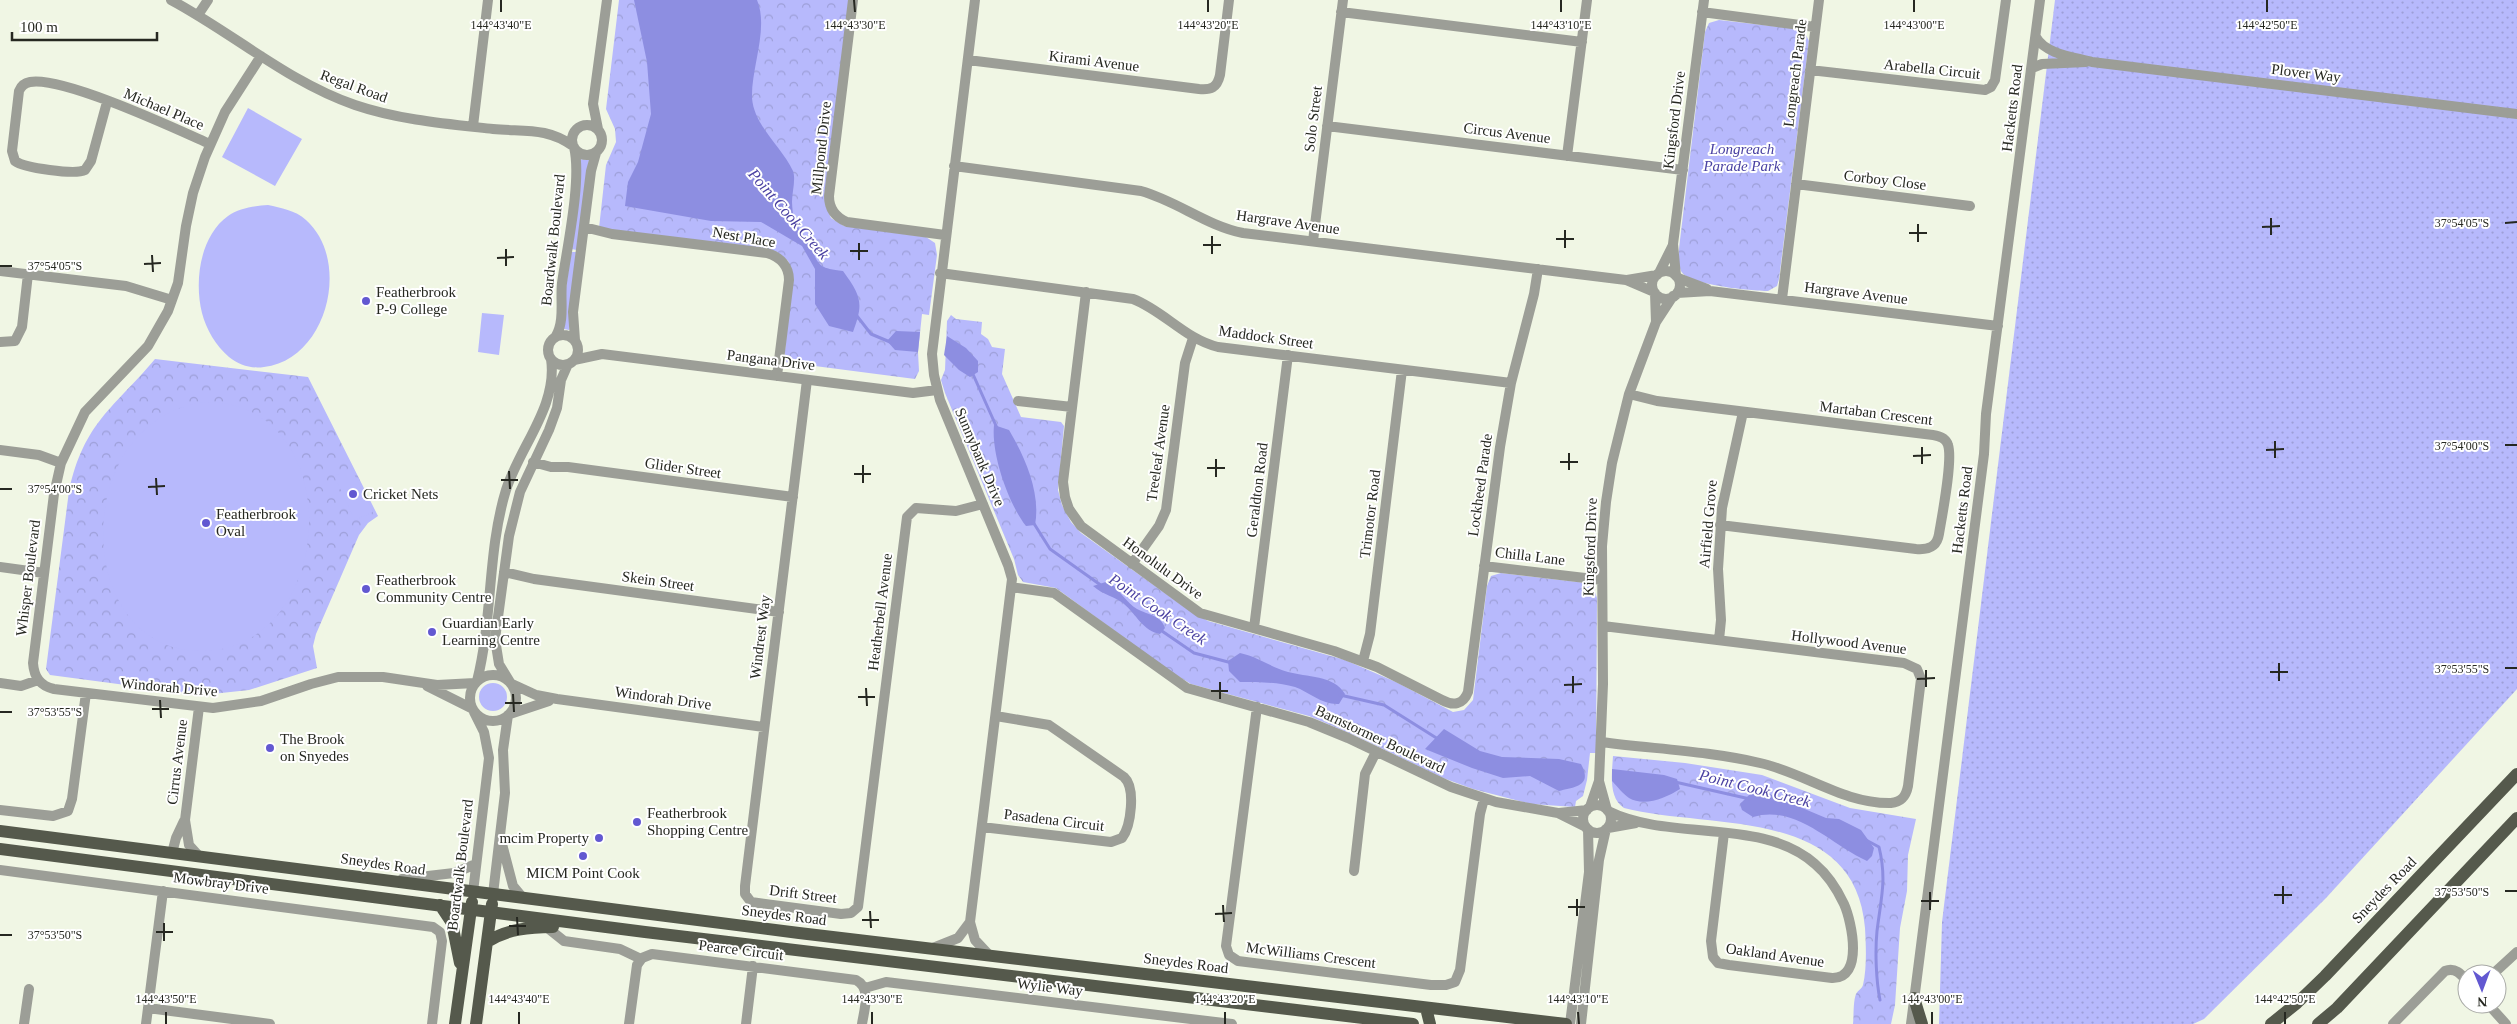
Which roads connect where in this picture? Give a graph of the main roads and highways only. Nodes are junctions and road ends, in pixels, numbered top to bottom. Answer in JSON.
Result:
{"nodes":[{"id":1,"x":2517,"y":774,"type":"edge"},
{"id":2,"x":2517,"y":818,"type":"edge"},
{"id":3,"x":0,"y":831,"type":"edge"},
{"id":4,"x":0,"y":849,"type":"edge"},
{"id":5,"x":172,"y":853,"type":"junction"},
{"id":6,"x":192,"y":874,"type":"junction"},
{"id":7,"x":473,"y":892,"type":"junction"},
{"id":8,"x":493,"y":894,"type":"junction"},
{"id":9,"x":440,"y":905,"type":"junction"},
{"id":10,"x":471,"y":909,"type":"junction"},
{"id":11,"x":491,"y":912,"type":"junction"},
{"id":12,"x":667,"y":916,"type":"junction"},
{"id":13,"x":542,"y":922,"type":"junction"},
{"id":14,"x":716,"y":940,"type":"junction"},
{"id":15,"x":487,"y":942,"type":"junction"},
{"id":16,"x":462,"y":977,"type":"junction"},
{"id":17,"x":1914,"y":998,"type":"road end"},
{"id":18,"x":1426,"y":1008,"type":"junction"},
{"id":19,"x":455,"y":1024,"type":"edge"},
{"id":20,"x":476,"y":1024,"type":"edge"},
{"id":21,"x":1413,"y":1024,"type":"edge"},
{"id":22,"x":1418,"y":1024,"type":"edge"},
{"id":23,"x":1430,"y":1024,"type":"edge"},
{"id":24,"x":1566,"y":1024,"type":"edge"},
{"id":25,"x":1922,"y":1024,"type":"edge"},
{"id":26,"x":2271,"y":1024,"type":"edge"},
{"id":27,"x":2318,"y":1024,"type":"edge"}],
"edges":[{"from":1,"to":26,"type":"main road","name":"Sneydes Road"},
{"from":2,"to":27,"type":"main road"},
{"from":3,"to":5,"type":"main road","name":"Sneydes Road"},
{"from":4,"to":6,"type":"main road"},
{"from":5,"to":6,"type":"main road"},
{"from":5,"to":7,"type":"main road","name":"Sneydes Road"},
{"from":6,"to":9,"type":"main road"},
{"from":7,"to":8,"type":"main road","name":"Sneydes Road"},
{"from":7,"to":10,"type":"main road","name":"Boardwalk Boulevard"},
{"from":8,"to":11,"type":"main road"},
{"from":8,"to":12,"type":"main road","name":"Sneydes Road"},
{"from":9,"to":10,"type":"main road"},
{"from":9,"to":16,"type":"main road"},
{"from":10,"to":11,"type":"main road"},
{"from":10,"to":16,"type":"main road","name":"Boardwalk Boulevard"},
{"from":11,"to":13,"type":"main road"},
{"from":11,"to":15,"type":"main road"},
{"from":12,"to":14,"type":"main road"},
{"from":12,"to":18,"type":"main road","name":"Sneydes Road"},
{"from":13,"to":14,"type":"main road"},
{"from":13,"to":15,"type":"main road"},
{"from":14,"to":21,"type":"main road"},
{"from":15,"to":20,"type":"main road"},
{"from":16,"to":19,"type":"main road","name":"Boardwalk Boulevard"},
{"from":17,"to":25,"type":"main road"},
{"from":18,"to":22,"type":"main road"},
{"from":18,"to":23,"type":"main road"},
{"from":18,"to":24,"type":"main road","name":"Sneydes Road"}]}
